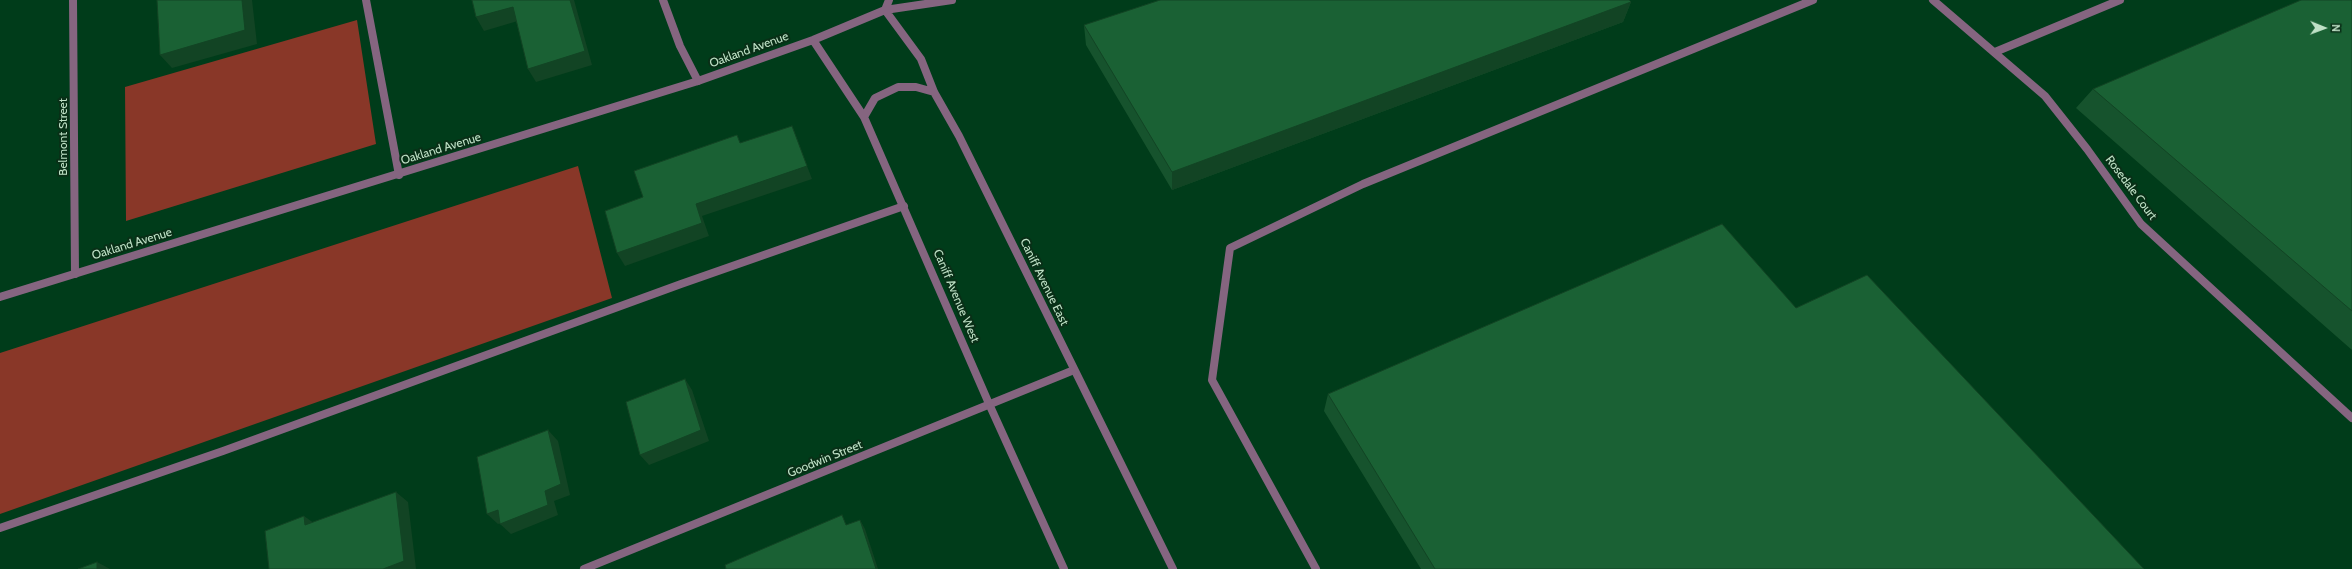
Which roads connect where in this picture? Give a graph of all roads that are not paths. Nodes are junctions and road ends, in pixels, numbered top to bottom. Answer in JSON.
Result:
{"nodes":[{"id":1,"x":73,"y":0,"type":"edge"},
{"id":2,"x":366,"y":0,"type":"edge"},
{"id":3,"x":663,"y":0,"type":"edge"},
{"id":4,"x":889,"y":0,"type":"edge"},
{"id":5,"x":952,"y":0,"type":"edge"},
{"id":6,"x":1813,"y":0,"type":"edge"},
{"id":7,"x":1933,"y":0,"type":"edge"},
{"id":8,"x":2120,"y":0,"type":"edge"},
{"id":9,"x":885,"y":10,"type":"junction"},
{"id":10,"x":813,"y":40,"type":"junction"},
{"id":11,"x":1995,"y":52,"type":"junction"},
{"id":12,"x":698,"y":81,"type":"junction"},
{"id":13,"x":934,"y":92,"type":"junction"},
{"id":14,"x":864,"y":117,"type":"junction"},
{"id":15,"x":399,"y":175,"type":"junction"},
{"id":16,"x":904,"y":206,"type":"junction"},
{"id":17,"x":75,"y":274,"type":"junction"},
{"id":18,"x":0,"y":297,"type":"edge"},
{"id":19,"x":1074,"y":370,"type":"junction"},
{"id":20,"x":990,"y":406,"type":"junction"},
{"id":21,"x":2352,"y":418,"type":"edge"},
{"id":22,"x":0,"y":528,"type":"edge"},
{"id":23,"x":584,"y":569,"type":"edge"},
{"id":24,"x":1064,"y":569,"type":"edge"},
{"id":25,"x":1173,"y":569,"type":"edge"},
{"id":26,"x":1316,"y":569,"type":"edge"}],
"edges":[{"from":1,"to":17,"type":"street","name":"Belmont Street"},
{"from":2,"to":15,"type":"street"},
{"from":3,"to":12,"type":"street"},
{"from":4,"to":9,"type":"street"},
{"from":5,"to":9,"type":"street","name":"Oakland Avenue"},
{"from":6,"to":26,"type":"street"},
{"from":7,"to":11,"type":"street","name":"Rosedale Court"},
{"from":8,"to":11,"type":"street"},
{"from":9,"to":10,"type":"street","name":"Oakland Avenue"},
{"from":9,"to":13,"type":"street","name":"Caniff Avenue East"},
{"from":10,"to":12,"type":"street","name":"Oakland Avenue"},
{"from":10,"to":14,"type":"street","name":"Caniff Avenue West"},
{"from":11,"to":21,"type":"street","name":"Rosedale Court"},
{"from":12,"to":15,"type":"street","name":"Oakland Avenue"},
{"from":13,"to":14,"type":"street"},
{"from":13,"to":19,"type":"street","name":"Caniff Avenue East"},
{"from":14,"to":16,"type":"street","name":"Caniff Avenue West"},
{"from":15,"to":17,"type":"street","name":"Oakland Avenue"},
{"from":16,"to":20,"type":"street","name":"Caniff Avenue West"},
{"from":16,"to":22,"type":"street"},
{"from":17,"to":18,"type":"street","name":"Oakland Avenue"},
{"from":19,"to":20,"type":"street","name":"Goodwin Street"},
{"from":19,"to":25,"type":"street","name":"Caniff Avenue East"},
{"from":20,"to":23,"type":"street","name":"Goodwin Street"},
{"from":20,"to":24,"type":"street","name":"Caniff Avenue West"}]}
